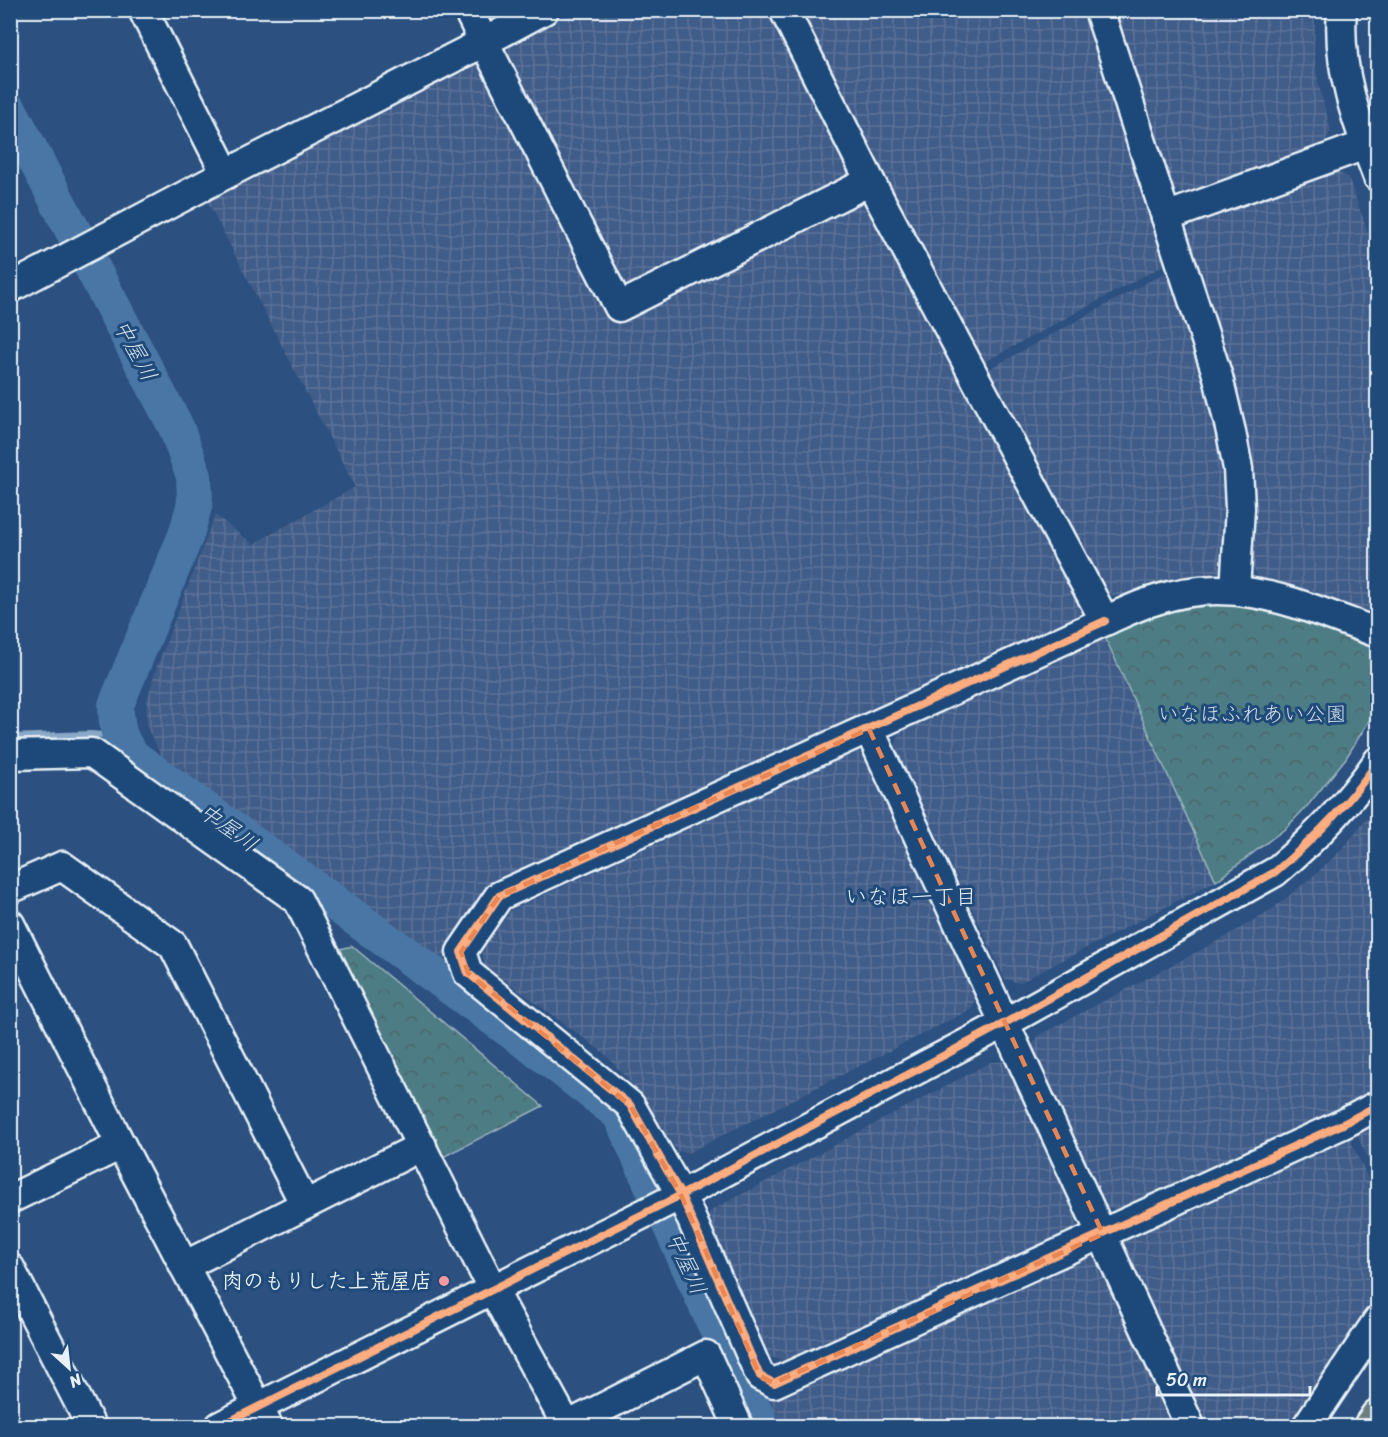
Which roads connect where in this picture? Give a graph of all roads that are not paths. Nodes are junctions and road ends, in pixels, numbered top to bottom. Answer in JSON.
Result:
{"nodes":[{"id":1,"x":142,"y":10,"type":"edge"},
{"id":2,"x":468,"y":10,"type":"edge"},
{"id":3,"x":544,"y":10,"type":"edge"},
{"id":4,"x":784,"y":10,"type":"edge"},
{"id":5,"x":1099,"y":10,"type":"edge"},
{"id":6,"x":1342,"y":10,"type":"edge"},
{"id":7,"x":484,"y":42,"type":"junction"},
{"id":8,"x":1365,"y":145,"type":"junction"},
{"id":9,"x":226,"y":174,"type":"junction"},
{"id":10,"x":1377,"y":177,"type":"edge"},
{"id":11,"x":870,"y":181,"type":"junction"},
{"id":12,"x":1166,"y":217,"type":"junction"},
{"id":13,"x":10,"y":288,"type":"edge"},
{"id":14,"x":1235,"y":590,"type":"junction"},
{"id":15,"x":1105,"y":621,"type":"junction"},
{"id":16,"x":1377,"y":633,"type":"edge"},
{"id":17,"x":869,"y":729,"type":"junction"},
{"id":18,"x":10,"y":755,"type":"edge"},
{"id":19,"x":1377,"y":761,"type":"edge"},
{"id":20,"x":10,"y":889,"type":"edge"},
{"id":21,"x":10,"y":924,"type":"edge"},
{"id":22,"x":1005,"y":1023,"type":"junction"},
{"id":23,"x":1377,"y":1105,"type":"edge"},
{"id":24,"x":121,"y":1145,"type":"junction"},
{"id":25,"x":422,"y":1146,"type":"junction"},
{"id":26,"x":676,"y":1198,"type":"junction"},
{"id":27,"x":10,"y":1199,"type":"edge"},
{"id":28,"x":305,"y":1205,"type":"junction"},
{"id":29,"x":1103,"y":1234,"type":"junction"},
{"id":30,"x":184,"y":1266,"type":"junction"},
{"id":31,"x":10,"y":1268,"type":"edge"},
{"id":32,"x":493,"y":1290,"type":"junction"},
{"id":33,"x":1377,"y":1320,"type":"edge"},
{"id":34,"x":1377,"y":1416,"type":"edge"},
{"id":35,"x":263,"y":1417,"type":"edge"},
{"id":36,"x":91,"y":1426,"type":"edge"},
{"id":37,"x":220,"y":1426,"type":"edge"},
{"id":38,"x":567,"y":1426,"type":"edge"},
{"id":39,"x":738,"y":1426,"type":"edge"},
{"id":40,"x":1190,"y":1426,"type":"edge"},
{"id":41,"x":1307,"y":1426,"type":"edge"},
{"id":42,"x":1371,"y":1426,"type":"edge"}],
"edges":[{"from":1,"to":9,"type":"street"},
{"from":2,"to":7,"type":"street"},
{"from":3,"to":7,"type":"street"},
{"from":4,"to":11,"type":"street"},
{"from":5,"to":12,"type":"street"},
{"from":6,"to":8,"type":"street"},
{"from":7,"to":9,"type":"street"},
{"from":7,"to":11,"type":"street"},
{"from":8,"to":10,"type":"street"},
{"from":8,"to":12,"type":"street"},
{"from":9,"to":13,"type":"street"},
{"from":11,"to":15,"type":"street"},
{"from":12,"to":14,"type":"street"},
{"from":14,"to":15,"type":"street"},
{"from":14,"to":16,"type":"street"},
{"from":15,"to":17,"type":"street"},
{"from":17,"to":22,"type":"street"},
{"from":17,"to":26,"type":"street"},
{"from":18,"to":25,"type":"street"},
{"from":19,"to":22,"type":"street"},
{"from":20,"to":28,"type":"street"},
{"from":21,"to":24,"type":"street"},
{"from":22,"to":26,"type":"street"},
{"from":22,"to":29,"type":"street"},
{"from":23,"to":29,"type":"street"},
{"from":24,"to":27,"type":"street"},
{"from":24,"to":30,"type":"street"},
{"from":25,"to":28,"type":"street"},
{"from":25,"to":32,"type":"street"},
{"from":26,"to":29,"type":"street"},
{"from":26,"to":32,"type":"street"},
{"from":28,"to":30,"type":"street"},
{"from":29,"to":40,"type":"street"},
{"from":30,"to":35,"type":"street"},
{"from":31,"to":36,"type":"street"},
{"from":32,"to":35,"type":"street"},
{"from":32,"to":38,"type":"street"},
{"from":33,"to":41,"type":"street"},
{"from":34,"to":42,"type":"highway"},
{"from":35,"to":37,"type":"street"},
{"from":38,"to":39,"type":"street"}]}
